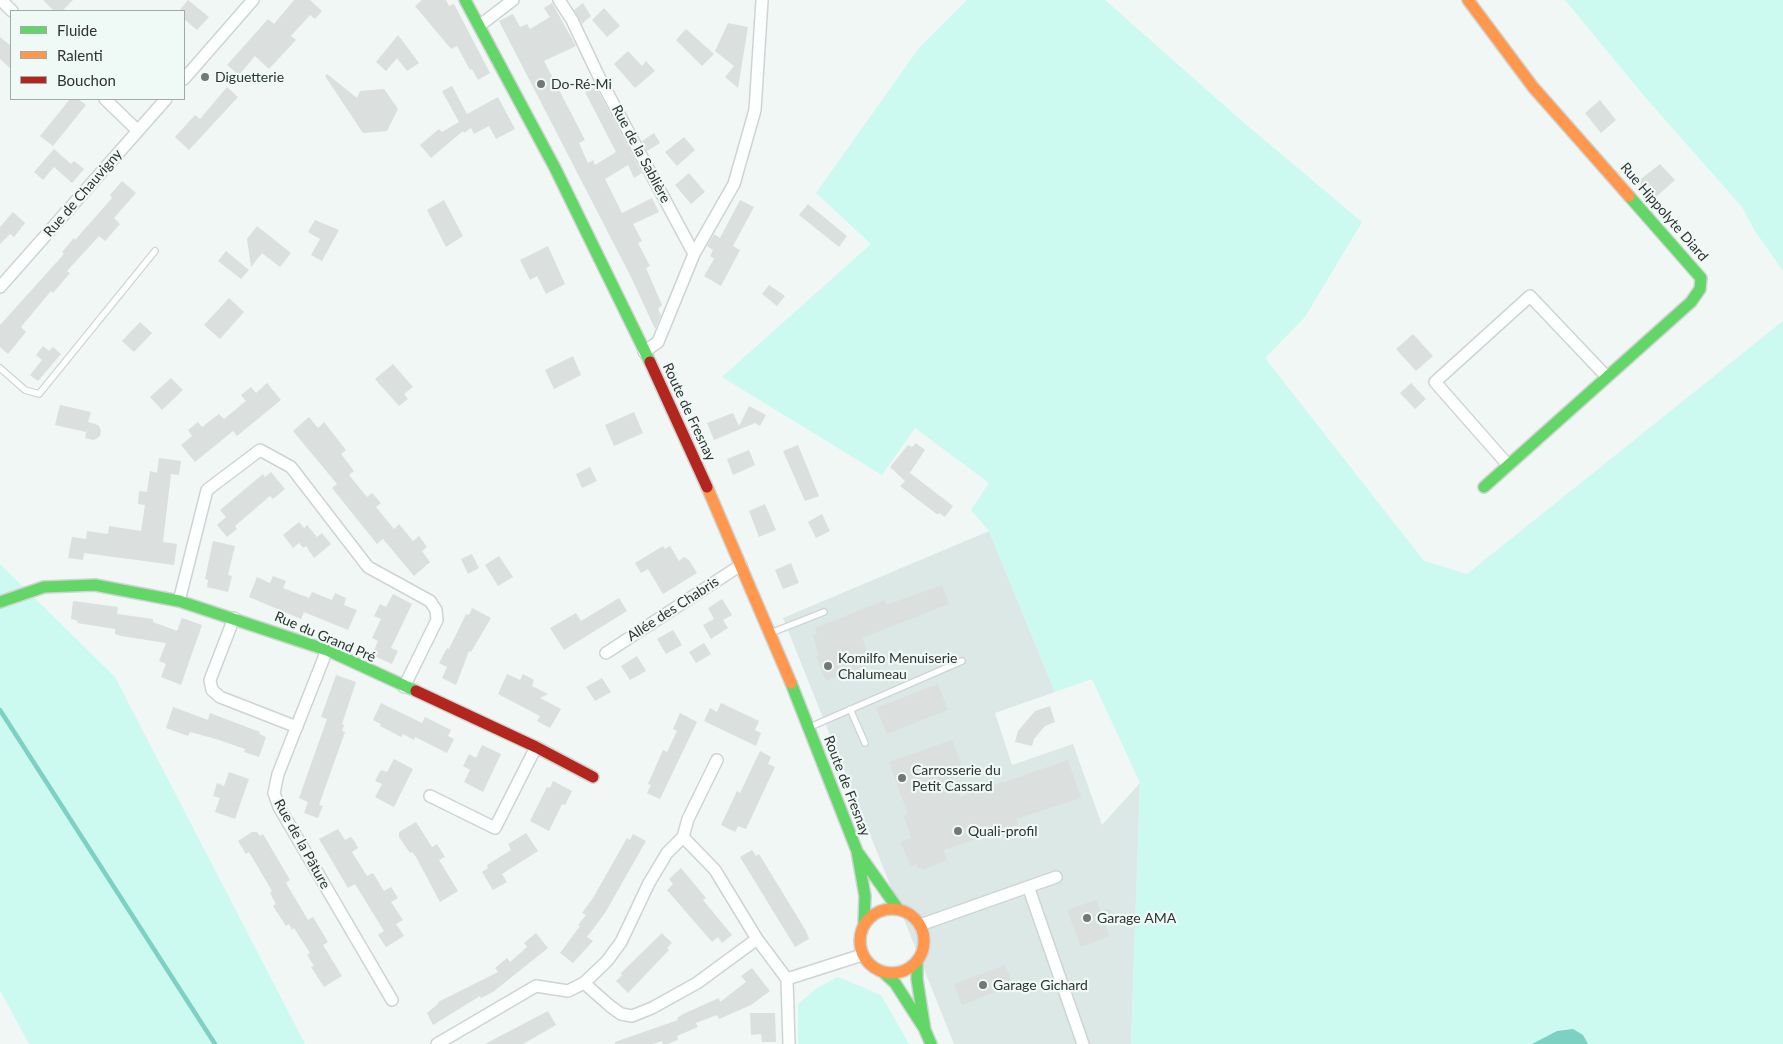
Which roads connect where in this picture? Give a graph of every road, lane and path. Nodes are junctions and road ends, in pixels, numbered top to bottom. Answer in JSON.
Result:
{"nodes":[{"id":1,"x":0,"y":0,"type":"edge"},
{"id":2,"x":253,"y":0,"type":"edge"},
{"id":3,"x":464,"y":0,"type":"edge"},
{"id":4,"x":513,"y":0,"type":"edge"},
{"id":5,"x":559,"y":0,"type":"edge"},
{"id":6,"x":762,"y":0,"type":"edge"},
{"id":7,"x":1468,"y":0,"type":"edge"},
{"id":8,"x":11,"y":10,"type":"edge"},
{"id":9,"x":479,"y":26,"type":"junction"},
{"id":10,"x":185,"y":78,"type":"edge"},
{"id":11,"x":106,"y":100,"type":"edge"},
{"id":12,"x":165,"y":100,"type":"edge"},
{"id":13,"x":138,"y":131,"type":"junction"},
{"id":14,"x":155,"y":251,"type":"dead end"},
{"id":15,"x":694,"y":254,"type":"junction"},
{"id":16,"x":0,"y":287,"type":"edge"},
{"id":17,"x":644,"y":352,"type":"junction"},
{"id":18,"x":0,"y":368,"type":"edge"},
{"id":19,"x":1606,"y":376,"type":"junction"},
{"id":20,"x":1508,"y":465,"type":"junction"},
{"id":21,"x":1484,"y":487,"type":"dead end"},
{"id":22,"x":741,"y":565,"type":"junction"},
{"id":23,"x":179,"y":601,"type":"junction"},
{"id":24,"x":0,"y":602,"type":"edge"},
{"id":25,"x":824,"y":612,"type":"dead end"},
{"id":26,"x":234,"y":618,"type":"junction"},
{"id":27,"x":771,"y":633,"type":"junction"},
{"id":28,"x":327,"y":650,"type":"junction"},
{"id":29,"x":606,"y":653,"type":"dead end"},
{"id":30,"x":962,"y":661,"type":"dead end"},
{"id":31,"x":404,"y":687,"type":"junction"},
{"id":32,"x":850,"y":709,"type":"junction"},
{"id":33,"x":297,"y":727,"type":"junction"},
{"id":34,"x":808,"y":727,"type":"junction"},
{"id":35,"x":865,"y":743,"type":"dead end"},
{"id":36,"x":536,"y":747,"type":"junction"},
{"id":37,"x":717,"y":760,"type":"dead end"},
{"id":38,"x":593,"y":777,"type":"dead end"},
{"id":39,"x":430,"y":796,"type":"dead end"},
{"id":40,"x":683,"y":837,"type":"junction"},
{"id":41,"x":857,"y":851,"type":"junction"},
{"id":42,"x":1056,"y":878,"type":"dead end"},
{"id":43,"x":1029,"y":888,"type":"junction"},
{"id":44,"x":898,"y":909,"type":"junction"},
{"id":45,"x":864,"y":924,"type":"junction"},
{"id":46,"x":920,"y":925,"type":"junction"},
{"id":47,"x":757,"y":939,"type":"junction"},
{"id":48,"x":862,"y":955,"type":"junction"},
{"id":49,"x":917,"y":961,"type":"junction"},
{"id":50,"x":884,"y":973,"type":"junction"},
{"id":51,"x":787,"y":979,"type":"junction"},
{"id":52,"x":584,"y":983,"type":"junction"},
{"id":53,"x":392,"y":1000,"type":"dead end"},
{"id":54,"x":925,"y":1030,"type":"junction"},
{"id":55,"x":436,"y":1044,"type":"edge"},
{"id":56,"x":789,"y":1044,"type":"edge"},
{"id":57,"x":931,"y":1044,"type":"edge"},
{"id":58,"x":1083,"y":1044,"type":"edge"}],
"edges":[{"from":1,"to":8,"type":"street"},
{"from":2,"to":10,"type":"street"},
{"from":3,"to":9,"type":"street","name":"Route de Fresnay"},
{"from":4,"to":9,"type":"street"},
{"from":5,"to":15,"type":"street","name":"Rue de la Sablière"},
{"from":6,"to":15,"type":"street"},
{"from":7,"to":19,"type":"street","name":"Rue Hippolyte Diard"},
{"from":9,"to":17,"type":"street","name":"Route de Fresnay"},
{"from":11,"to":13,"type":"street"},
{"from":12,"to":13,"type":"street","name":"Rue de Chauvigny"},
{"from":13,"to":16,"type":"street","name":"Rue de Chauvigny"},
{"from":14,"to":18,"type":"lane"},
{"from":15,"to":17,"type":"street"},
{"from":17,"to":22,"type":"street","name":"Route de Fresnay"},
{"from":19,"to":20,"type":"street","name":"Rue Hippolyte Diard"},
{"from":19,"to":20,"type":"street"},
{"from":20,"to":21,"type":"street","name":"Rue Hippolyte Diard"},
{"from":22,"to":27,"type":"street","name":"Route de Fresnay"},
{"from":22,"to":29,"type":"street","name":"Allée des Chabris"},
{"from":23,"to":24,"type":"street","name":"Rue du Grand Pré"},
{"from":23,"to":26,"type":"street","name":"Rue du Grand Pré"},
{"from":23,"to":31,"type":"street"},
{"from":25,"to":27,"type":"lane"},
{"from":26,"to":28,"type":"street","name":"Rue du Grand Pré"},
{"from":26,"to":33,"type":"street"},
{"from":27,"to":34,"type":"street","name":"Route de Fresnay"},
{"from":28,"to":31,"type":"street","name":"Rue du Grand Pré"},
{"from":28,"to":33,"type":"street","name":"Rue de la Pâture"},
{"from":30,"to":32,"type":"lane"},
{"from":31,"to":36,"type":"street","name":"Rue du Grand Pré"},
{"from":32,"to":34,"type":"lane"},
{"from":32,"to":35,"type":"lane"},
{"from":33,"to":53,"type":"street","name":"Rue de la Pâture"},
{"from":34,"to":41,"type":"street","name":"Route de Fresnay"},
{"from":36,"to":38,"type":"street","name":"Rue du Grand Pré"},
{"from":36,"to":39,"type":"street"},
{"from":37,"to":40,"type":"street"},
{"from":40,"to":47,"type":"street"},
{"from":40,"to":52,"type":"street"},
{"from":41,"to":44,"type":"street","name":"Route de Fresnay"},
{"from":41,"to":45,"type":"street","name":"Route de Fresnay"},
{"from":42,"to":43,"type":"street"},
{"from":43,"to":46,"type":"street"},
{"from":43,"to":58,"type":"street"},
{"from":44,"to":45,"type":"street"},
{"from":44,"to":46,"type":"street"},
{"from":45,"to":48,"type":"street"},
{"from":46,"to":49,"type":"street"},
{"from":47,"to":51,"type":"street"},
{"from":47,"to":52,"type":"street"},
{"from":48,"to":50,"type":"street"},
{"from":48,"to":51,"type":"street"},
{"from":49,"to":50,"type":"street"},
{"from":49,"to":54,"type":"street"},
{"from":50,"to":54,"type":"street"},
{"from":51,"to":56,"type":"street"},
{"from":52,"to":55,"type":"street"},
{"from":54,"to":57,"type":"street"}]}
